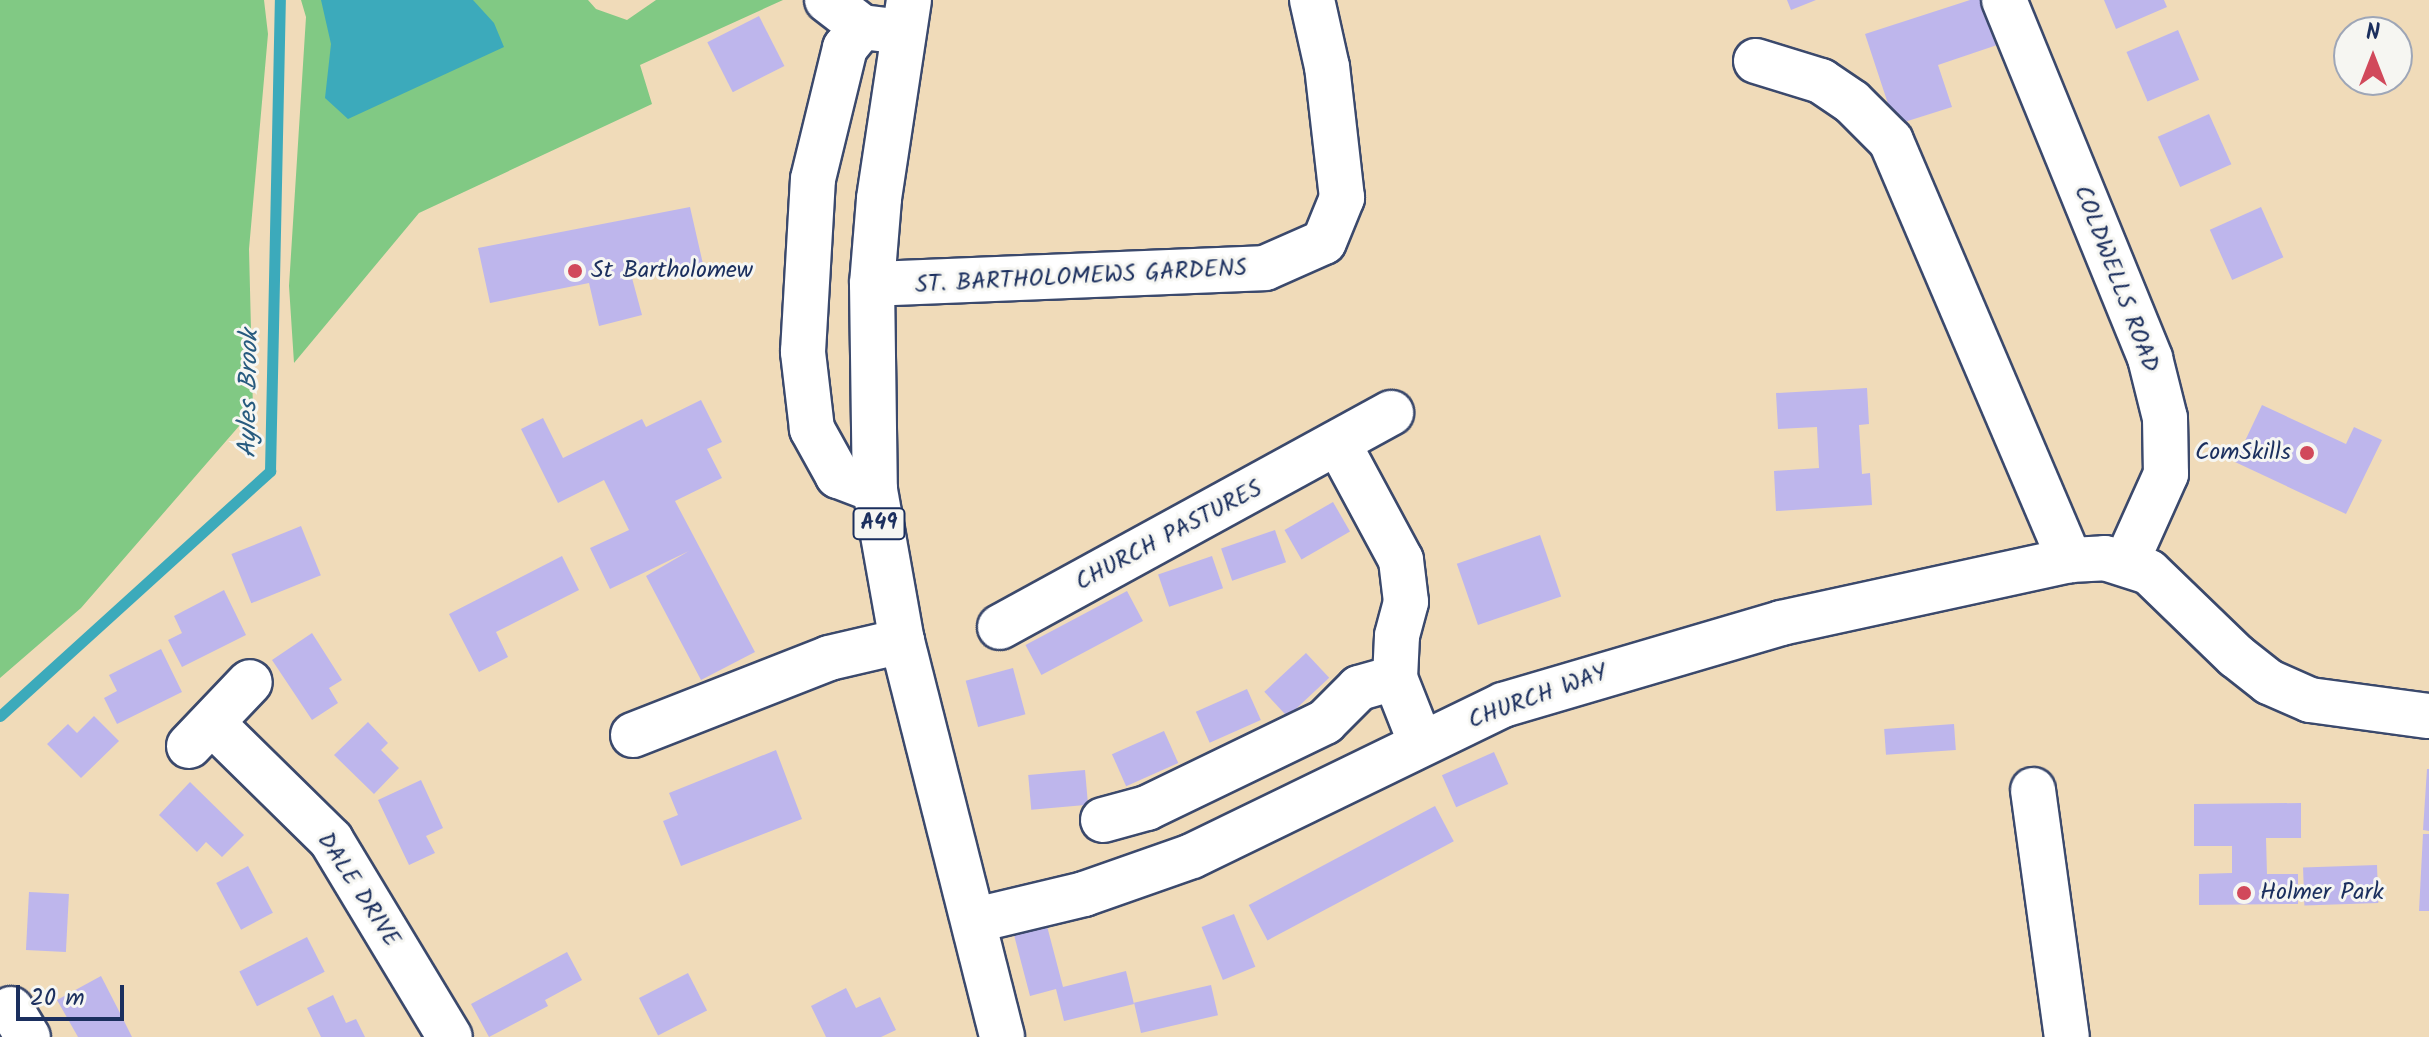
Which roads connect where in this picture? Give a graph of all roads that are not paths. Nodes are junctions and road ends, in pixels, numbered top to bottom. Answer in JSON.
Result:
{"nodes":[{"id":1,"x":827,"y":0,"type":"edge"},
{"id":2,"x":1312,"y":0,"type":"edge"},
{"id":3,"x":2004,"y":0,"type":"edge"},
{"id":4,"x":892,"y":20,"type":"edge"},
{"id":5,"x":1756,"y":61,"type":"dead end"},
{"id":6,"x":872,"y":284,"type":"junction"},
{"id":7,"x":1391,"y":413,"type":"dead end"},
{"id":8,"x":1338,"y":443,"type":"junction"},
{"id":9,"x":875,"y":490,"type":"junction"},
{"id":10,"x":2070,"y":560,"type":"junction"},
{"id":11,"x":2126,"y":563,"type":"junction"},
{"id":12,"x":1000,"y":627,"type":"dead end"},
{"id":13,"x":902,"y":641,"type":"junction"},
{"id":14,"x":1395,"y":678,"type":"junction"},
{"id":15,"x":250,"y":682,"type":"dead end"},
{"id":16,"x":2429,"y":716,"type":"edge"},
{"id":17,"x":633,"y":735,"type":"dead end"},
{"id":18,"x":1420,"y":741,"type":"junction"},
{"id":19,"x":2033,"y":790,"type":"dead end"},
{"id":20,"x":1103,"y":820,"type":"dead end"},
{"id":21,"x":976,"y":920,"type":"junction"},
{"id":22,"x":450,"y":1037,"type":"edge"},
{"id":23,"x":1002,"y":1037,"type":"edge"},
{"id":24,"x":2067,"y":1037,"type":"edge"}],
"edges":[{"from":1,"to":4,"type":"main road"},
{"from":2,"to":6,"type":"main road","name":"ST. BARTHOLOMEWS GARDENS"},
{"from":3,"to":11,"type":"main road","name":"COLDWELLS ROAD"},
{"from":4,"to":6,"type":"main road","number":"A49"},
{"from":4,"to":9,"type":"main road"},
{"from":5,"to":10,"type":"main road"},
{"from":6,"to":9,"type":"main road","number":"A49"},
{"from":7,"to":8,"type":"main road","name":"CHURCH PASTURES"},
{"from":8,"to":12,"type":"main road","name":"CHURCH PASTURES"},
{"from":8,"to":14,"type":"main road"},
{"from":9,"to":13,"type":"main road","number":"A49"},
{"from":10,"to":11,"type":"main road","name":"CHURCH WAY"},
{"from":10,"to":18,"type":"main road","name":"CHURCH WAY"},
{"from":11,"to":16,"type":"main road"},
{"from":13,"to":17,"type":"main road"},
{"from":13,"to":21,"type":"main road","number":"A49"},
{"from":14,"to":18,"type":"main road"},
{"from":14,"to":20,"type":"main road"},
{"from":15,"to":22,"type":"main road","name":"DALE DRIVE"},
{"from":18,"to":21,"type":"main road","name":"CHURCH WAY"},
{"from":19,"to":24,"type":"main road"},
{"from":21,"to":23,"type":"main road","number":"A49"}]}
